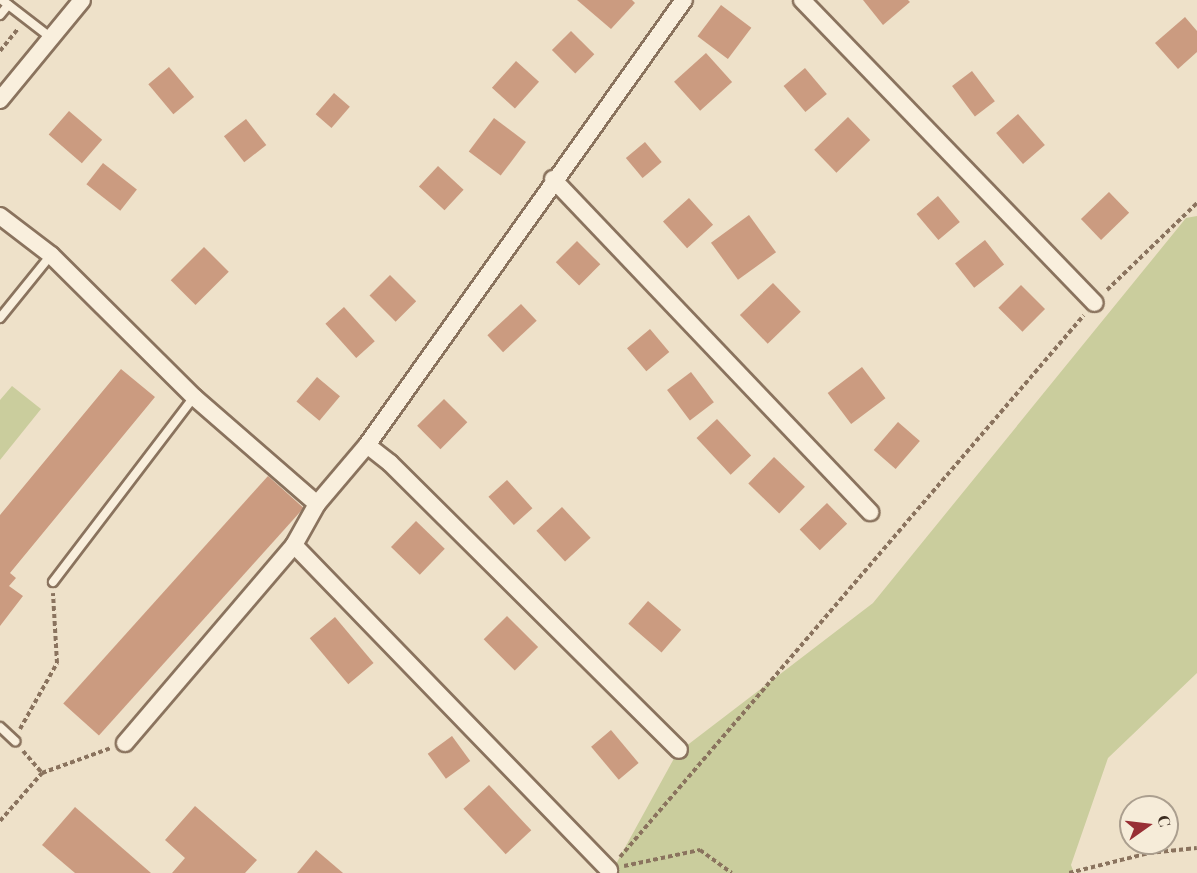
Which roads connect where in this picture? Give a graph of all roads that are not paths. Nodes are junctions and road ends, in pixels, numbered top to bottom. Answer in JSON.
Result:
{"nodes":[{"id":1,"x":82,"y":0,"type":"edge"},
{"id":2,"x":684,"y":0,"type":"edge"},
{"id":3,"x":802,"y":0,"type":"edge"},
{"id":4,"x":5,"y":3,"type":"edge"},
{"id":5,"x":0,"y":15,"type":"edge"},
{"id":6,"x":50,"y":37,"type":"junction"},
{"id":7,"x":0,"y":100,"type":"edge"},
{"id":8,"x":553,"y":179,"type":"junction"},
{"id":9,"x":0,"y":216,"type":"edge"},
{"id":10,"x":51,"y":255,"type":"junction"},
{"id":11,"x":1095,"y":303,"type":"road end"},
{"id":12,"x":0,"y":318,"type":"edge"},
{"id":13,"x":194,"y":397,"type":"junction"},
{"id":14,"x":367,"y":445,"type":"junction"},
{"id":15,"x":318,"y":504,"type":"junction"},
{"id":16,"x":870,"y":512,"type":"dead end"},
{"id":17,"x":294,"y":545,"type":"junction"},
{"id":18,"x":53,"y":582,"type":"road end"},
{"id":19,"x":0,"y":727,"type":"edge"},
{"id":20,"x":15,"y":741,"type":"road end"},
{"id":21,"x":125,"y":742,"type":"road end"},
{"id":22,"x":679,"y":750,"type":"dead end"},
{"id":23,"x":609,"y":870,"type":"road end"}],
"edges":[{"from":1,"to":6,"type":"street"},
{"from":2,"to":8,"type":"street"},
{"from":3,"to":11,"type":"street"},
{"from":4,"to":5,"type":"lane"},
{"from":4,"to":6,"type":"lane"},
{"from":6,"to":7,"type":"street"},
{"from":8,"to":14,"type":"street"},
{"from":8,"to":16,"type":"street"},
{"from":9,"to":10,"type":"street"},
{"from":10,"to":12,"type":"lane"},
{"from":10,"to":13,"type":"street"},
{"from":13,"to":15,"type":"street"},
{"from":13,"to":18,"type":"lane"},
{"from":14,"to":15,"type":"street"},
{"from":14,"to":22,"type":"street"},
{"from":15,"to":17,"type":"street"},
{"from":17,"to":21,"type":"street"},
{"from":17,"to":23,"type":"street"},
{"from":19,"to":20,"type":"lane"}]}
